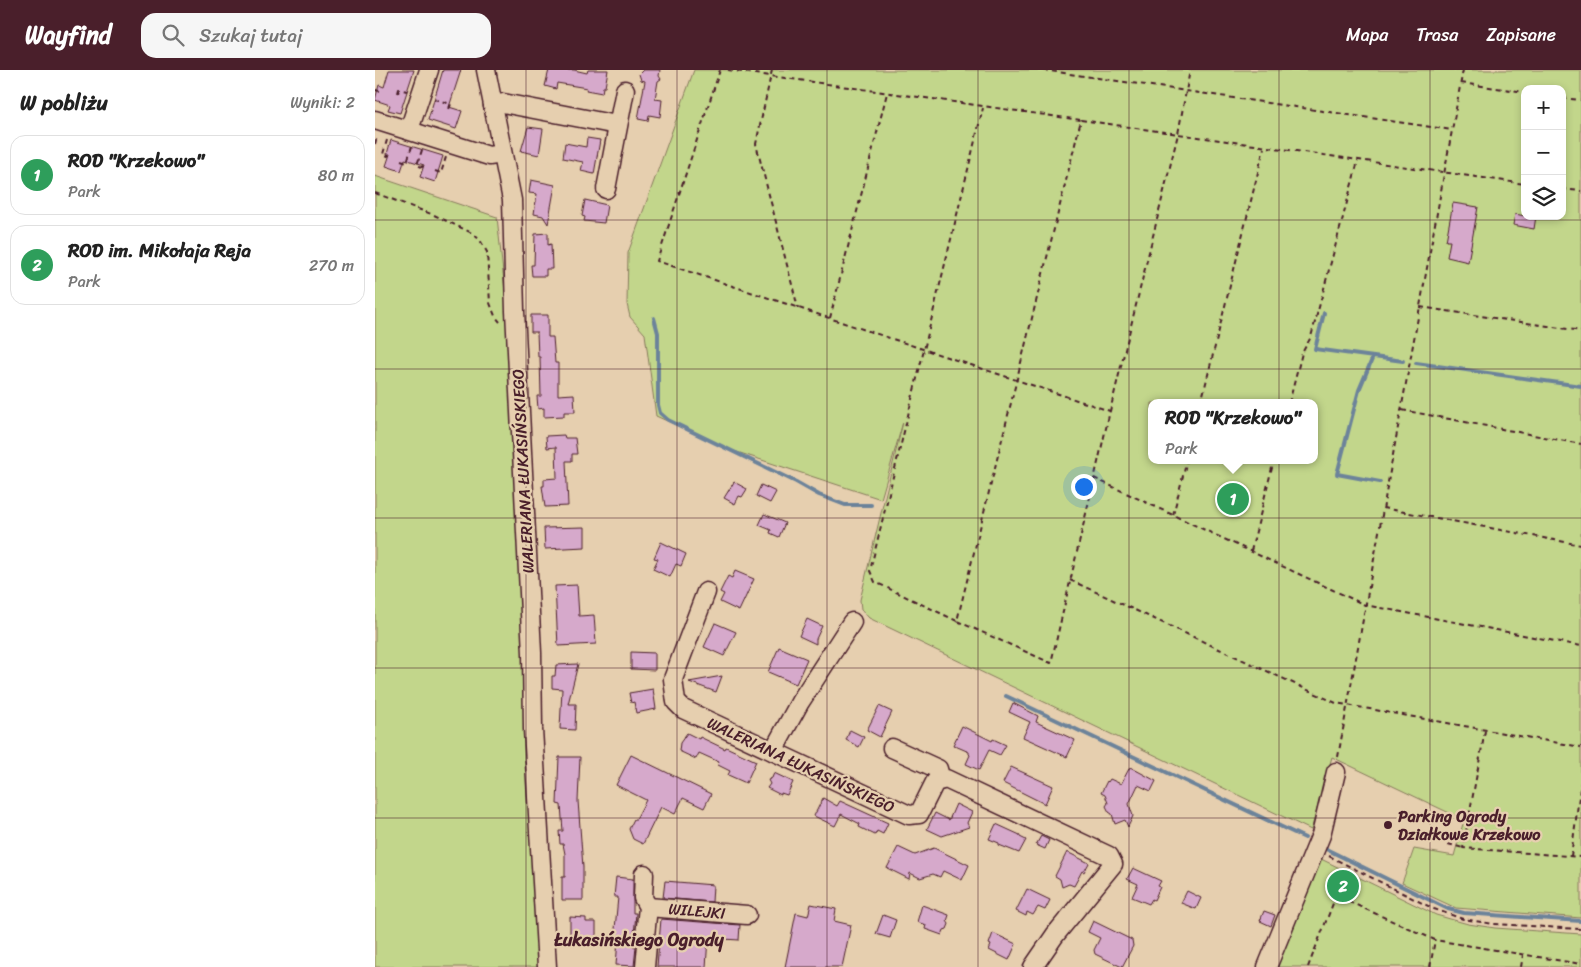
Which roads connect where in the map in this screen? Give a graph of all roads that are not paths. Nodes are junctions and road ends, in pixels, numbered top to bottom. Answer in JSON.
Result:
{"nodes":[{"id":1,"x":429,"y":70,"type":"edge"},
{"id":2,"x":486,"y":70,"type":"edge"},
{"id":3,"x":625,"y":90,"type":"dead end"},
{"id":4,"x":493,"y":106,"type":"junction"},
{"id":5,"x":375,"y":120,"type":"edge"},
{"id":6,"x":617,"y":125,"type":"junction"},
{"id":7,"x":411,"y":138,"type":"junction"},
{"id":8,"x":503,"y":154,"type":"junction"},
{"id":9,"x":605,"y":189,"type":"dead end"},
{"id":10,"x":706,"y":592,"type":"dead end"},
{"id":11,"x":852,"y":622,"type":"dead end"},
{"id":12,"x":893,"y":748,"type":"dead end"},
{"id":13,"x":773,"y":751,"type":"junction"},
{"id":14,"x":1336,"y":772,"type":"road end"},
{"id":15,"x":941,"y":780,"type":"junction"},
{"id":16,"x":644,"y":874,"type":"dead end"},
{"id":17,"x":648,"y":907,"type":"junction"},
{"id":18,"x":747,"y":915,"type":"dead end"},
{"id":19,"x":547,"y":967,"type":"edge"},
{"id":20,"x":645,"y":967,"type":"edge"},
{"id":21,"x":1033,"y":967,"type":"edge"},
{"id":22,"x":1267,"y":967,"type":"edge"}],
"edges":[{"from":1,"to":7,"type":"street"},
{"from":2,"to":4,"type":"street","name":"WALERIANA ŁUKASIŃSKIEGO"},
{"from":3,"to":6,"type":"street"},
{"from":4,"to":6,"type":"street"},
{"from":4,"to":8,"type":"street","name":"WALERIANA ŁUKASIŃSKIEGO"},
{"from":5,"to":7,"type":"street"},
{"from":6,"to":9,"type":"street"},
{"from":7,"to":8,"type":"street"},
{"from":8,"to":19,"type":"street","name":"WALERIANA ŁUKASIŃSKIEGO"},
{"from":10,"to":13,"type":"street","name":"WALERIANA ŁUKASIŃSKIEGO"},
{"from":11,"to":13,"type":"street"},
{"from":12,"to":15,"type":"street"},
{"from":13,"to":15,"type":"street","name":"WALERIANA ŁUKASIŃSKIEGO"},
{"from":14,"to":22,"type":"street"},
{"from":15,"to":21,"type":"street"},
{"from":16,"to":17,"type":"street","name":"WILEJKI"},
{"from":17,"to":18,"type":"street","name":"WILEJKI"},
{"from":17,"to":20,"type":"street","name":"WILEJKI"}]}
